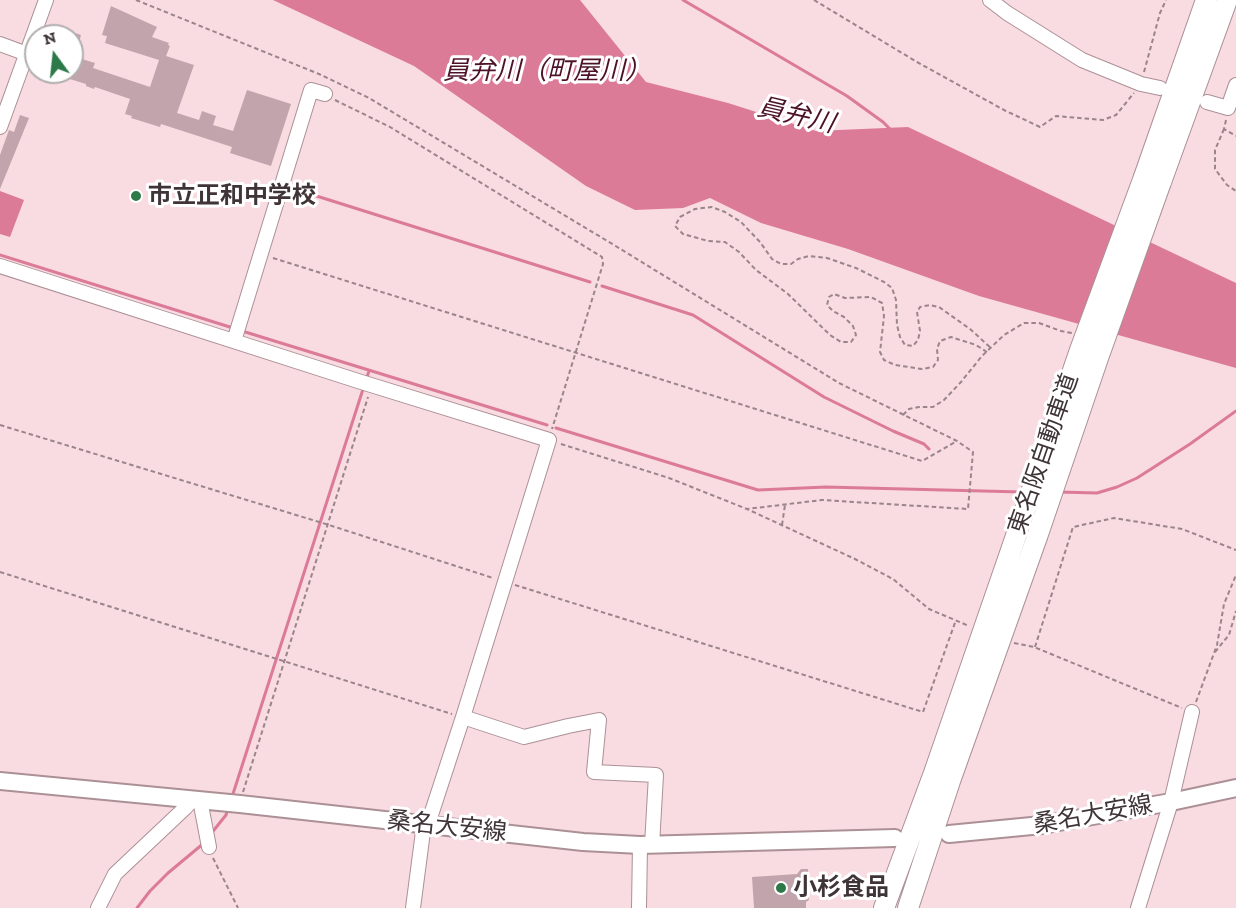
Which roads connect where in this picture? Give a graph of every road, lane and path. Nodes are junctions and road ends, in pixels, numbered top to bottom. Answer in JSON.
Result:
{"nodes":[{"id":1,"x":46,"y":0,"type":"edge"},
{"id":2,"x":136,"y":0,"type":"edge"},
{"id":3,"x":814,"y":0,"type":"edge"},
{"id":4,"x":990,"y":0,"type":"edge"},
{"id":5,"x":1166,"y":0,"type":"edge"},
{"id":6,"x":1206,"y":0,"type":"edge"},
{"id":7,"x":1227,"y":0,"type":"edge"},
{"id":8,"x":38,"y":24,"type":"edge"},
{"id":9,"x":0,"y":44,"type":"edge"},
{"id":10,"x":24,"y":53,"type":"edge"},
{"id":11,"x":24,"y":62,"type":"edge"},
{"id":12,"x":1141,"y":83,"type":"junction"},
{"id":13,"x":1236,"y":85,"type":"edge"},
{"id":14,"x":1160,"y":88,"type":"dead end"},
{"id":15,"x":325,"y":94,"type":"joint"},
{"id":16,"x":1207,"y":102,"type":"dead end"},
{"id":17,"x":1228,"y":108,"type":"junction"},
{"id":18,"x":2,"y":118,"type":"edge"},
{"id":19,"x":1224,"y":129,"type":"junction"},
{"id":20,"x":1236,"y":136,"type":"edge"},
{"id":21,"x":1152,"y":180,"type":"junction"},
{"id":22,"x":1236,"y":191,"type":"edge"},
{"id":23,"x":261,"y":255,"type":"junction"},
{"id":24,"x":0,"y":266,"type":"edge"},
{"id":25,"x":237,"y":333,"type":"junction"},
{"id":26,"x":1071,"y":333,"type":"dead end"},
{"id":27,"x":991,"y":348,"type":"junction"},
{"id":28,"x":987,"y":352,"type":"junction"},
{"id":29,"x":576,"y":353,"type":"junction"},
{"id":30,"x":367,"y":383,"type":"junction"},
{"id":31,"x":903,"y":415,"type":"junction"},
{"id":32,"x":0,"y":425,"type":"edge"},
{"id":33,"x":549,"y":440,"type":"junction"},
{"id":34,"x":957,"y":441,"type":"junction"},
{"id":35,"x":785,"y":505,"type":"junction"},
{"id":36,"x":747,"y":509,"type":"junction"},
{"id":37,"x":328,"y":524,"type":"junction"},
{"id":38,"x":782,"y":525,"type":"junction"},
{"id":39,"x":1236,"y":550,"type":"edge"},
{"id":40,"x":0,"y":572,"type":"edge"},
{"id":41,"x":1236,"y":575,"type":"edge"},
{"id":42,"x":506,"y":582,"type":"junction"},
{"id":43,"x":1236,"y":611,"type":"edge"},
{"id":44,"x":957,"y":620,"type":"junction"},
{"id":45,"x":969,"y":626,"type":"dead end"},
{"id":46,"x":1014,"y":643,"type":"dead end"},
{"id":47,"x":1034,"y":647,"type":"junction"},
{"id":48,"x":1214,"y":654,"type":"junction"},
{"id":49,"x":283,"y":661,"type":"junction"},
{"id":50,"x":1192,"y":712,"type":"junction"},
{"id":51,"x":463,"y":717,"type":"junction"},
{"id":52,"x":0,"y":781,"type":"edge"},
{"id":53,"x":1236,"y":788,"type":"edge"},
{"id":54,"x":196,"y":800,"type":"junction"},
{"id":55,"x":1171,"y":802,"type":"junction"},
{"id":56,"x":233,"y":803,"type":"junction"},
{"id":57,"x":426,"y":824,"type":"junction"},
{"id":58,"x":949,"y":834,"type":"dead end"},
{"id":59,"x":895,"y":838,"type":"dead end"},
{"id":60,"x":208,"y":841,"type":"joint"},
{"id":61,"x":646,"y":845,"type":"junction"},
{"id":62,"x":98,"y":908,"type":"edge"},
{"id":63,"x":238,"y":908,"type":"edge"},
{"id":64,"x":413,"y":908,"type":"edge"},
{"id":65,"x":639,"y":908,"type":"edge"},
{"id":66,"x":884,"y":908,"type":"edge"},
{"id":67,"x":908,"y":908,"type":"edge"},
{"id":68,"x":1138,"y":908,"type":"edge"}],
"edges":[{"from":1,"to":8,"type":"street"},
{"from":2,"to":31,"type":"path"},
{"from":3,"to":12,"type":"path"},
{"from":4,"to":12,"type":"street"},
{"from":5,"to":12,"type":"path"},
{"from":6,"to":21,"type":"highway","name":"東名阪自動車道"},
{"from":7,"to":21,"type":"highway","name":"東名阪自動車道"},
{"from":9,"to":10,"type":"street"},
{"from":11,"to":18,"type":"street"},
{"from":12,"to":14,"type":"street"},
{"from":13,"to":17,"type":"street"},
{"from":15,"to":23,"type":"street"},
{"from":15,"to":29,"type":"path"},
{"from":16,"to":17,"type":"street"},
{"from":17,"to":19,"type":"path"},
{"from":19,"to":20,"type":"path"},
{"from":19,"to":22,"type":"path"},
{"from":21,"to":66,"type":"highway","name":"東名阪自動車道","bridge":true},
{"from":21,"to":67,"type":"highway","name":"東名阪自動車道","bridge":true},
{"from":23,"to":25,"type":"street"},
{"from":23,"to":29,"type":"path"},
{"from":24,"to":25,"type":"street"},
{"from":25,"to":30,"type":"street"},
{"from":26,"to":27,"type":"path"},
{"from":27,"to":28,"type":"path"},
{"from":27,"to":28,"type":"path"},
{"from":28,"to":31,"type":"path"},
{"from":29,"to":33,"type":"path"},
{"from":29,"to":34,"type":"path"},
{"from":30,"to":33,"type":"street"},
{"from":30,"to":37,"type":"path"},
{"from":31,"to":34,"type":"path"},
{"from":32,"to":37,"type":"path"},
{"from":33,"to":36,"type":"path"},
{"from":33,"to":42,"type":"street"},
{"from":34,"to":35,"type":"path"},
{"from":35,"to":36,"type":"path"},
{"from":35,"to":38,"type":"path"},
{"from":36,"to":38,"type":"path"},
{"from":37,"to":42,"type":"path"},
{"from":37,"to":49,"type":"path"},
{"from":38,"to":44,"type":"path"},
{"from":39,"to":47,"type":"path"},
{"from":40,"to":49,"type":"path"},
{"from":41,"to":48,"type":"path"},
{"from":42,"to":44,"type":"path"},
{"from":42,"to":51,"type":"street"},
{"from":43,"to":48,"type":"path"},
{"from":44,"to":45,"type":"path"},
{"from":46,"to":47,"type":"path"},
{"from":47,"to":50,"type":"path"},
{"from":48,"to":50,"type":"path"},
{"from":49,"to":51,"type":"path"},
{"from":49,"to":56,"type":"path"},
{"from":50,"to":55,"type":"street"},
{"from":51,"to":57,"type":"street"},
{"from":51,"to":61,"type":"street"},
{"from":52,"to":54,"type":"main road","name":"桑名大安線"},
{"from":53,"to":55,"type":"main road","name":"桑名大安線"},
{"from":54,"to":56,"type":"main road","name":"桑名大安線"},
{"from":54,"to":60,"type":"street"},
{"from":54,"to":62,"type":"street"},
{"from":55,"to":58,"type":"main road","name":"桑名大安線"},
{"from":55,"to":68,"type":"street"},
{"from":56,"to":57,"type":"main road","name":"桑名大安線"},
{"from":57,"to":61,"type":"main road","name":"桑名大安線"},
{"from":57,"to":64,"type":"street"},
{"from":59,"to":61,"type":"main road","name":"桑名大安線"},
{"from":60,"to":63,"type":"path"},
{"from":61,"to":65,"type":"street"}]}
